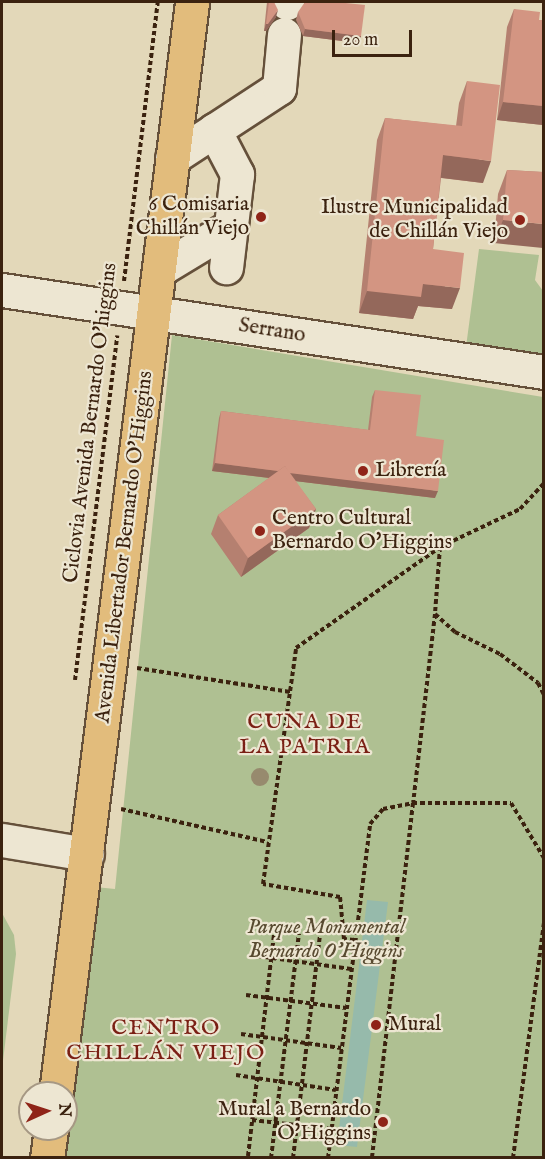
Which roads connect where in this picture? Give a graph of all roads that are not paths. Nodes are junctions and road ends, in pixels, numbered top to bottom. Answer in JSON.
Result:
{"nodes":[{"id":1,"x":192,"y":2,"type":"edge"},
{"id":2,"x":286,"y":13,"type":"edge"},
{"id":3,"x":214,"y":130,"type":"junction"},
{"id":4,"x":172,"y":158,"type":"junction"},
{"id":5,"x":230,"y":227,"type":"junction"},
{"id":6,"x":226,"y":267,"type":"dead end"},
{"id":7,"x":159,"y":270,"type":"junction"},
{"id":8,"x":2,"y":290,"type":"edge"},
{"id":9,"x":154,"y":313,"type":"junction"},
{"id":10,"x":543,"y":372,"type":"edge"},
{"id":11,"x":2,"y":840,"type":"edge"},
{"id":12,"x":87,"y":854,"type":"junction"},
{"id":13,"x":58,"y":1081,"type":"edge"},
{"id":14,"x":50,"y":1141,"type":"edge"},
{"id":15,"x":48,"y":1158,"type":"edge"}],
"edges":[{"from":1,"to":4,"type":"main road","name":"Avenida Libertador Bernardo O'Higgins"},
{"from":2,"to":3,"type":"street"},
{"from":3,"to":4,"type":"street"},
{"from":3,"to":5,"type":"street"},
{"from":4,"to":7,"type":"main road","name":"Avenida Libertador Bernardo O'Higgins"},
{"from":5,"to":6,"type":"street"},
{"from":5,"to":7,"type":"street"},
{"from":7,"to":9,"type":"main road","name":"Avenida Libertador Bernardo O'Higgins"},
{"from":8,"to":9,"type":"street","name":"Serrano"},
{"from":9,"to":10,"type":"street","name":"Serrano"},
{"from":9,"to":12,"type":"main road","name":"Avenida Libertador Bernardo O'Higgins"},
{"from":11,"to":12,"type":"street"},
{"from":12,"to":13,"type":"main road","name":"Avenida Libertador Bernardo O'Higgins"},
{"from":14,"to":15,"type":"main road"}]}
